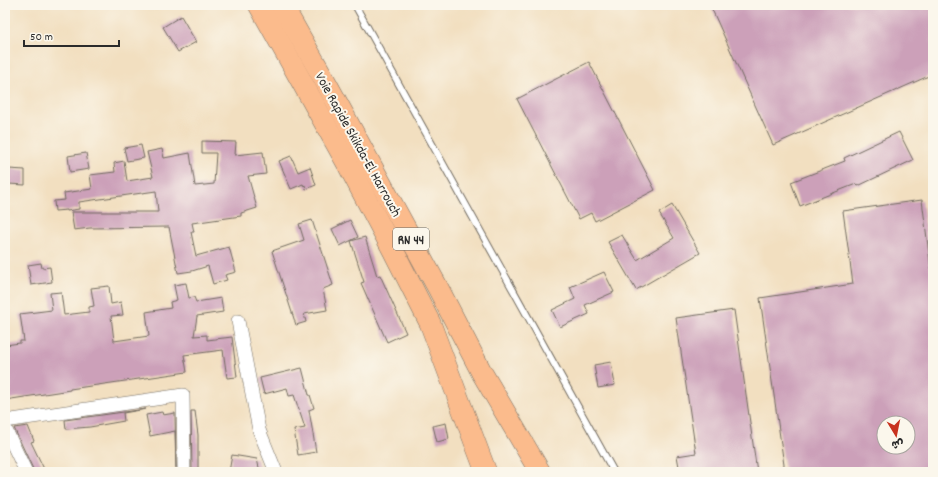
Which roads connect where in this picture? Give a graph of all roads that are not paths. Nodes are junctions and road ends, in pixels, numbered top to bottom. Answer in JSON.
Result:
{"nodes":[{"id":1,"x":259,"y":5,"type":"edge"},
{"id":2,"x":282,"y":5,"type":"edge"},
{"id":3,"x":355,"y":5,"type":"edge"},
{"id":4,"x":238,"y":321,"type":"dead end"},
{"id":5,"x":5,"y":421,"type":"edge"},
{"id":6,"x":5,"y":428,"type":"edge"},
{"id":7,"x":26,"y":472,"type":"edge"},
{"id":8,"x":184,"y":472,"type":"edge"},
{"id":9,"x":276,"y":472,"type":"edge"},
{"id":10,"x":486,"y":472,"type":"edge"},
{"id":11,"x":540,"y":472,"type":"edge"},
{"id":12,"x":614,"y":472,"type":"edge"}],
"edges":[{"from":1,"to":10,"type":"highway","name":"Voie Rapide Skikda-El Harrouch","number":"RN 44"},
{"from":2,"to":11,"type":"highway","name":"Voie Rapide Skikda-El Harrouch","number":"RN 44"},
{"from":3,"to":12,"type":"lane"},
{"from":4,"to":9,"type":"street"},
{"from":5,"to":8,"type":"street"},
{"from":6,"to":7,"type":"street"}]}
